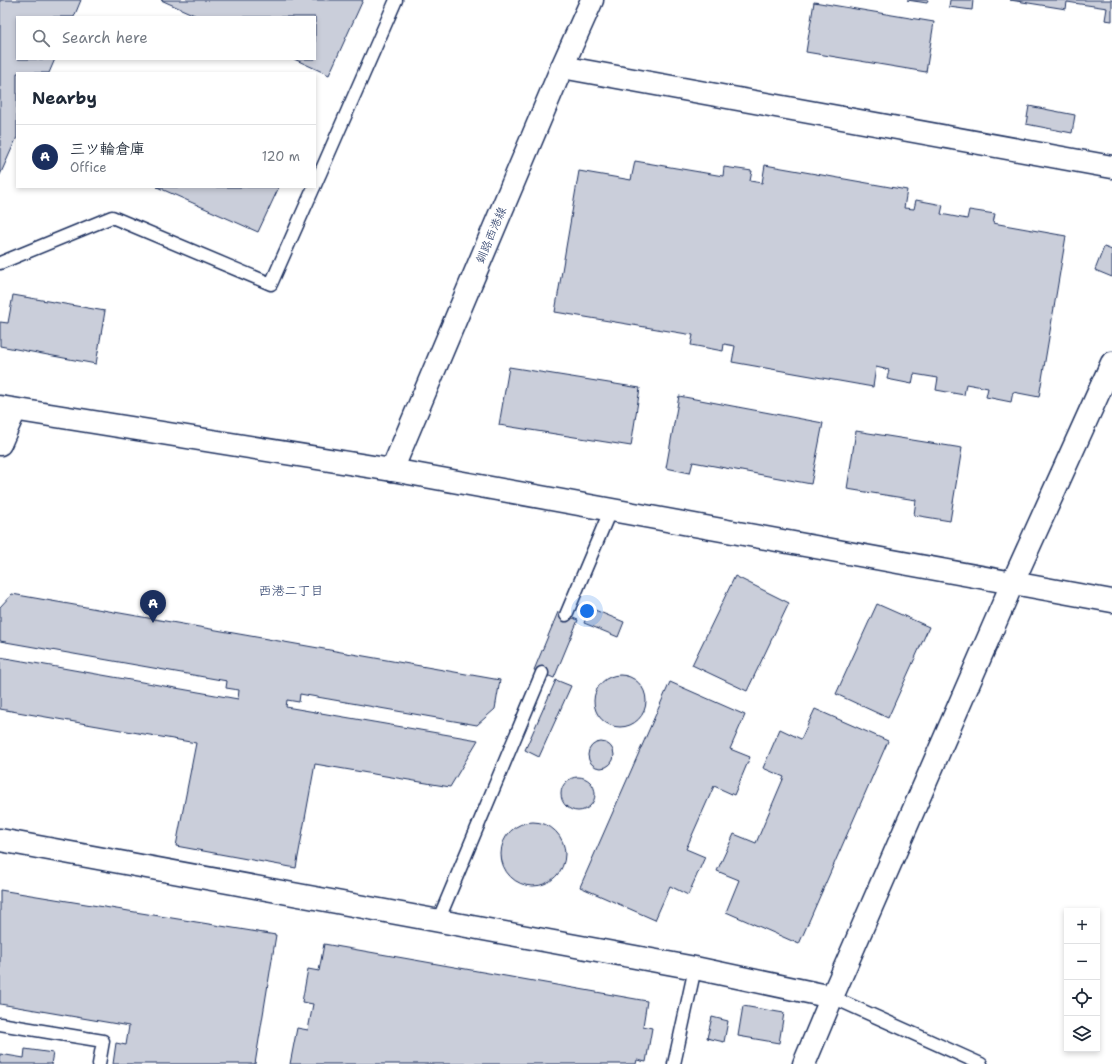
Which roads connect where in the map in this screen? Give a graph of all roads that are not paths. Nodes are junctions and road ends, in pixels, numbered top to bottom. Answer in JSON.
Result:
{"nodes":[{"id":1,"x":396,"y":0,"type":"edge"},
{"id":2,"x":592,"y":0,"type":"edge"},
{"id":3,"x":562,"y":67,"type":"junction"},
{"id":4,"x":1112,"y":167,"type":"edge"},
{"id":5,"x":316,"y":181,"type":"edge"},
{"id":6,"x":313,"y":188,"type":"edge"},
{"id":7,"x":0,"y":263,"type":"edge"},
{"id":8,"x":1112,"y":363,"type":"edge"},
{"id":9,"x":8,"y":408,"type":"edge"},
{"id":10,"x":0,"y":444,"type":"edge"},
{"id":11,"x":392,"y":470,"type":"junction"},
{"id":12,"x":610,"y":510,"type":"junction"},
{"id":13,"x":1012,"y":584,"type":"junction"},
{"id":14,"x":1112,"y":602,"type":"edge"},
{"id":15,"x":566,"y":615,"type":"dead end"},
{"id":16,"x":542,"y":673,"type":"dead end"},
{"id":17,"x":0,"y":840,"type":"edge"},
{"id":18,"x":438,"y":921,"type":"junction"},
{"id":19,"x":695,"y":968,"type":"junction"},
{"id":20,"x":832,"y":998,"type":"junction"},
{"id":21,"x":0,"y":1024,"type":"edge"},
{"id":22,"x":99,"y":1064,"type":"edge"},
{"id":23,"x":674,"y":1064,"type":"edge"},
{"id":24,"x":804,"y":1064,"type":"edge"},
{"id":25,"x":981,"y":1064,"type":"edge"}],
"edges":[{"from":1,"to":5,"type":"lane"},
{"from":2,"to":3,"type":"street","name":"釧路西港線"},
{"from":3,"to":4,"type":"street"},
{"from":3,"to":11,"type":"street","name":"釧路西港線"},
{"from":6,"to":7,"type":"lane"},
{"from":8,"to":13,"type":"street"},
{"from":9,"to":10,"type":"street"},
{"from":9,"to":11,"type":"street"},
{"from":11,"to":12,"type":"street"},
{"from":12,"to":13,"type":"street"},
{"from":12,"to":15,"type":"lane"},
{"from":13,"to":14,"type":"street"},
{"from":13,"to":20,"type":"street"},
{"from":16,"to":18,"type":"lane"},
{"from":17,"to":18,"type":"street"},
{"from":18,"to":19,"type":"street"},
{"from":19,"to":20,"type":"street"},
{"from":19,"to":23,"type":"lane"},
{"from":20,"to":24,"type":"street"},
{"from":20,"to":25,"type":"lane"},
{"from":21,"to":22,"type":"lane"}]}
